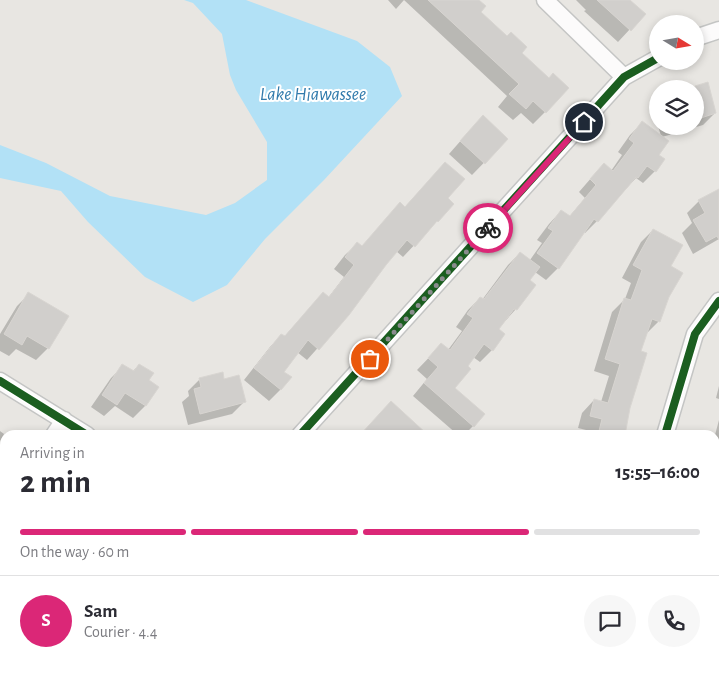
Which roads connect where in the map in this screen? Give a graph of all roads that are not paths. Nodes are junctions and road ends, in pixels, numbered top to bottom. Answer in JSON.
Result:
{"nodes":[{"id":1,"x":545,"y":0,"type":"edge"},
{"id":2,"x":719,"y":30,"type":"edge"},
{"id":3,"x":704,"y":35,"type":"edge"},
{"id":4,"x":649,"y":63,"type":"edge"},
{"id":5,"x":624,"y":77,"type":"junction"},
{"id":6,"x":719,"y":301,"type":"edge"},
{"id":7,"x":0,"y":380,"type":"edge"},
{"id":8,"x":64,"y":420,"type":"junction"},
{"id":9,"x":57,"y":430,"type":"edge"},
{"id":10,"x":80,"y":430,"type":"edge"},
{"id":11,"x":307,"y":430,"type":"edge"},
{"id":12,"x":666,"y":430,"type":"edge"}],
"edges":[{"from":1,"to":5,"type":"street"},
{"from":2,"to":3,"type":"street"},
{"from":4,"to":5,"type":"street"},
{"from":5,"to":11,"type":"street"},
{"from":6,"to":12,"type":"street"},
{"from":7,"to":8,"type":"street"},
{"from":8,"to":9,"type":"street"},
{"from":8,"to":10,"type":"street"}]}
